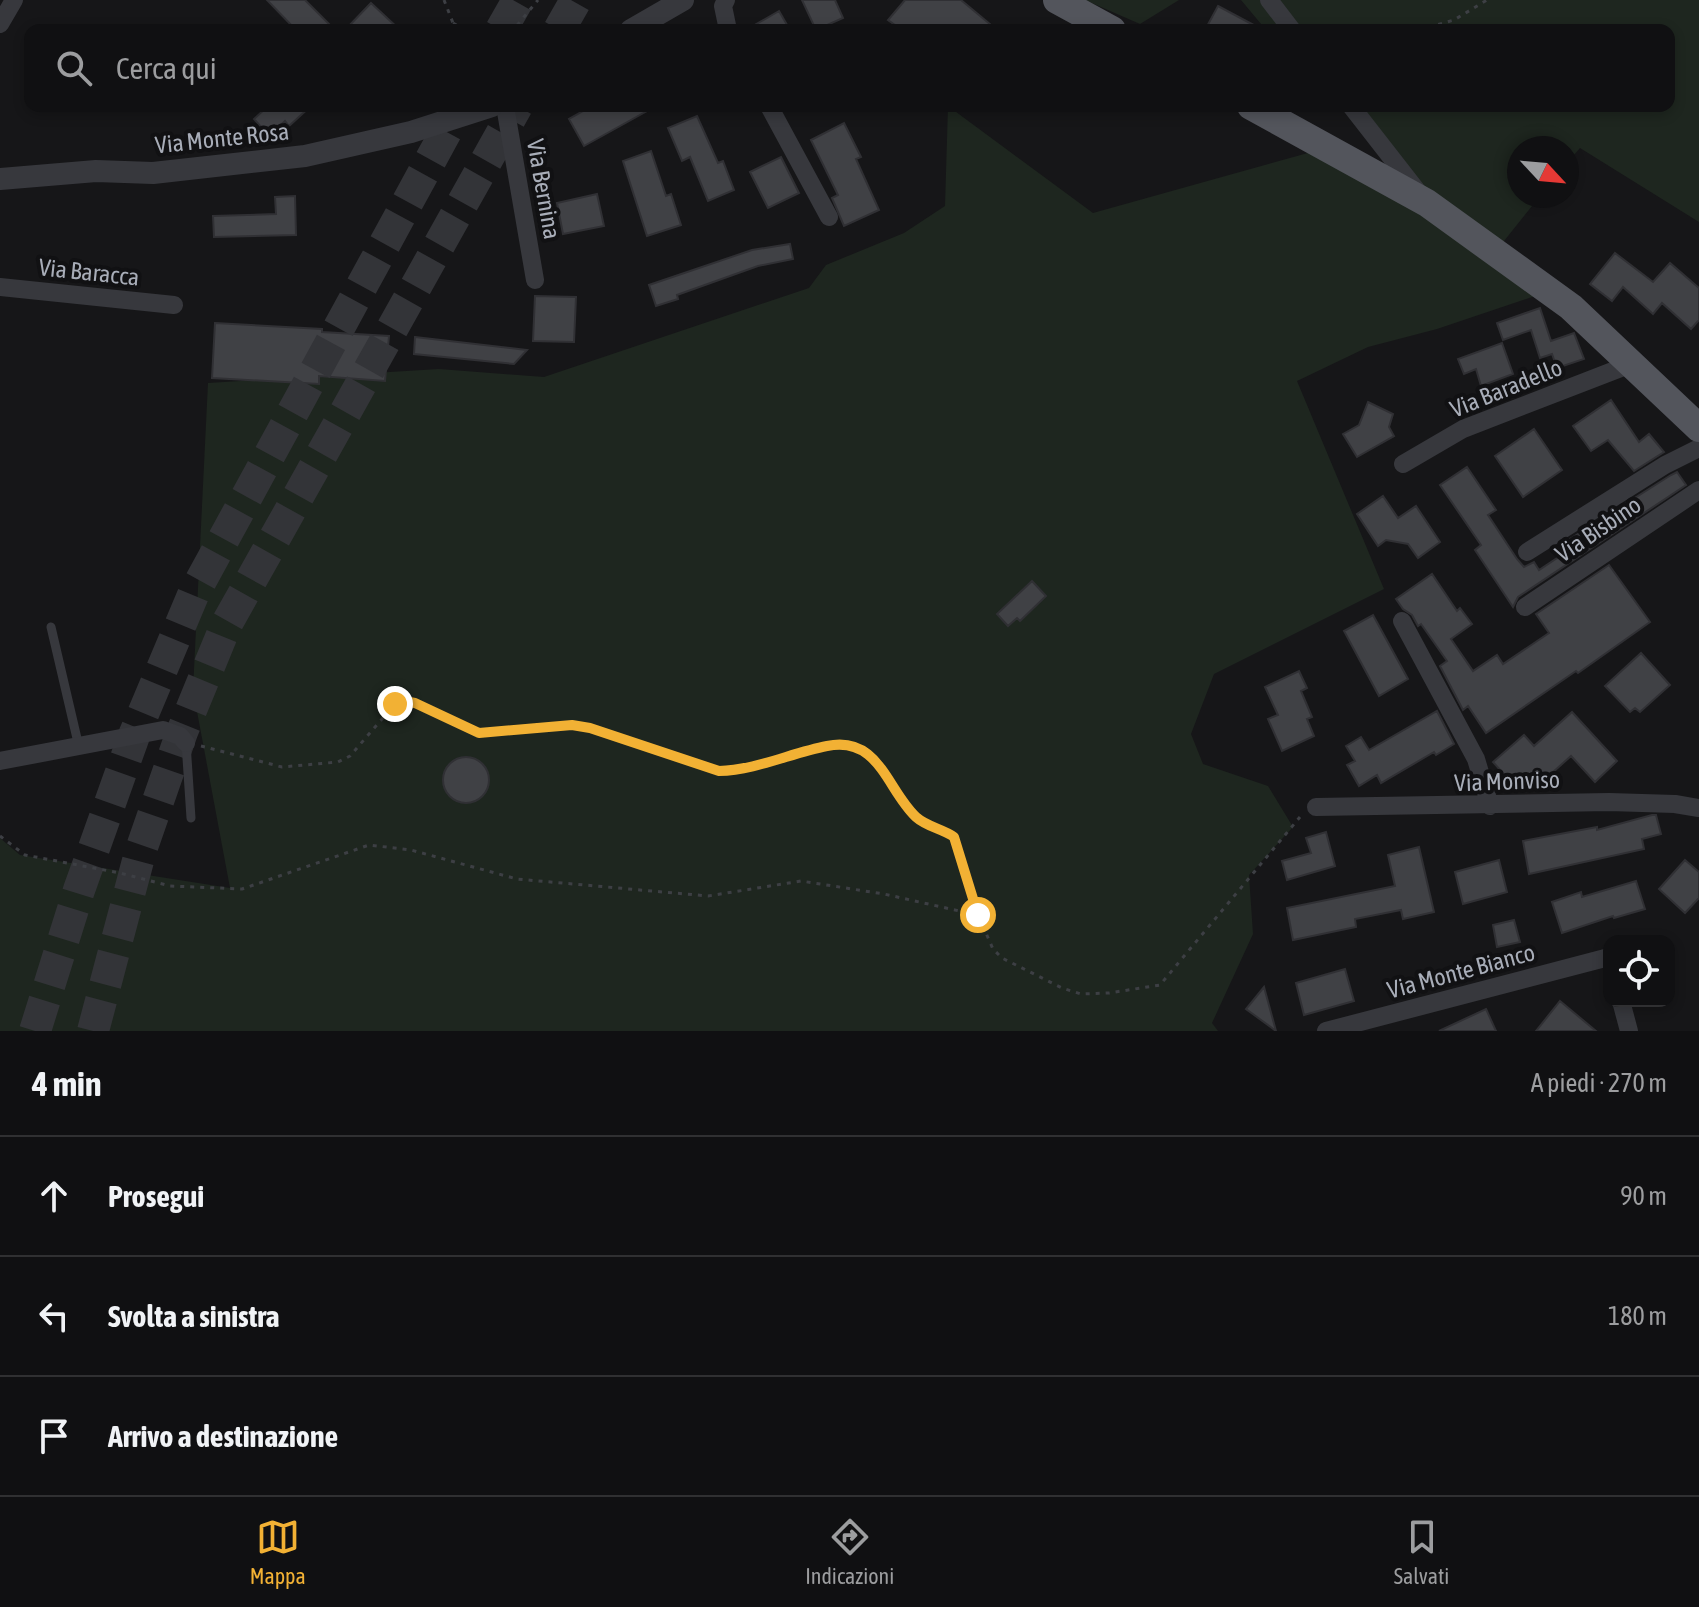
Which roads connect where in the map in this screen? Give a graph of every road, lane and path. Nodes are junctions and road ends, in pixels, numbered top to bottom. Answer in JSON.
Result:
{"nodes":[{"id":1,"x":14,"y":0,"type":"edge"},
{"id":2,"x":444,"y":0,"type":"edge"},
{"id":3,"x":538,"y":0,"type":"edge"},
{"id":4,"x":683,"y":0,"type":"edge"},
{"id":5,"x":726,"y":0,"type":"edge"},
{"id":6,"x":1057,"y":0,"type":"edge"},
{"id":7,"x":1269,"y":0,"type":"edge"},
{"id":8,"x":1487,"y":0,"type":"edge"},
{"id":9,"x":453,"y":23,"type":"edge"},
{"id":10,"x":0,"y":24,"type":"edge"},
{"id":11,"x":518,"y":24,"type":"edge"},
{"id":12,"x":641,"y":24,"type":"edge"},
{"id":13,"x":727,"y":24,"type":"edge"},
{"id":14,"x":1101,"y":24,"type":"edge"},
{"id":15,"x":1287,"y":24,"type":"edge"},
{"id":16,"x":1440,"y":24,"type":"edge"},
{"id":17,"x":473,"y":112,"type":"edge"},
{"id":18,"x":506,"y":112,"type":"edge"},
{"id":19,"x":772,"y":112,"type":"edge"},
{"id":20,"x":1262,"y":112,"type":"edge"},
{"id":21,"x":1356,"y":112,"type":"edge"},
{"id":22,"x":0,"y":179,"type":"edge"},
{"id":23,"x":1427,"y":203,"type":"junction"},
{"id":24,"x":829,"y":217,"type":"dead end"},
{"id":25,"x":535,"y":280,"type":"dead end"},
{"id":26,"x":0,"y":287,"type":"edge"},
{"id":27,"x":174,"y":305,"type":"dead end"},
{"id":28,"x":1631,"y":364,"type":"junction"},
{"id":29,"x":1699,"y":428,"type":"edge"},
{"id":30,"x":1699,"y":448,"type":"edge"},
{"id":31,"x":1403,"y":464,"type":"dead end"},
{"id":32,"x":1699,"y":490,"type":"edge"},
{"id":33,"x":1527,"y":552,"type":"dead end"},
{"id":34,"x":1525,"y":607,"type":"dead end"},
{"id":35,"x":1402,"y":621,"type":"dead end"},
{"id":36,"x":51,"y":627,"type":"dead end"},
{"id":37,"x":186,"y":743,"type":"junction"},
{"id":38,"x":79,"y":747,"type":"junction"},
{"id":39,"x":0,"y":761,"type":"edge"},
{"id":40,"x":1490,"y":806,"type":"junction"},
{"id":41,"x":1316,"y":807,"type":"joint"},
{"id":42,"x":1699,"y":808,"type":"edge"},
{"id":43,"x":191,"y":818,"type":"dead end"},
{"id":44,"x":0,"y":836,"type":"edge"},
{"id":45,"x":978,"y":915,"type":"junction"},
{"id":46,"x":1603,"y":959,"type":"edge"},
{"id":47,"x":1623,"y":1007,"type":"edge"},
{"id":48,"x":1326,"y":1031,"type":"edge"},
{"id":49,"x":1629,"y":1031,"type":"edge"}],
"edges":[{"from":1,"to":10,"type":"street"},
{"from":2,"to":9,"type":"path"},
{"from":3,"to":11,"type":"path"},
{"from":4,"to":12,"type":"street"},
{"from":5,"to":13,"type":"street"},
{"from":6,"to":14,"type":"main road"},
{"from":7,"to":15,"type":"street"},
{"from":8,"to":16,"type":"path"},
{"from":17,"to":22,"type":"street","name":"Via Monte Rosa"},
{"from":18,"to":25,"type":"street","name":"Via Bernina"},
{"from":19,"to":24,"type":"street"},
{"from":20,"to":23,"type":"main road"},
{"from":21,"to":23,"type":"street"},
{"from":23,"to":28,"type":"main road"},
{"from":26,"to":27,"type":"street","name":"Via Baracca"},
{"from":28,"to":29,"type":"main road"},
{"from":28,"to":31,"type":"street","name":"Via Baradello"},
{"from":30,"to":33,"type":"street"},
{"from":32,"to":34,"type":"street","name":"Via Bisbino"},
{"from":35,"to":40,"type":"street"},
{"from":36,"to":38,"type":"lane"},
{"from":37,"to":38,"type":"street"},
{"from":37,"to":43,"type":"lane"},
{"from":37,"to":45,"type":"path"},
{"from":38,"to":39,"type":"street"},
{"from":40,"to":41,"type":"street","name":"Via Monviso"},
{"from":40,"to":42,"type":"street","name":"Via Monviso"},
{"from":41,"to":45,"type":"path"},
{"from":44,"to":45,"type":"path"},
{"from":46,"to":48,"type":"street","name":"Via Monte Bianco"},
{"from":47,"to":49,"type":"street"}]}
